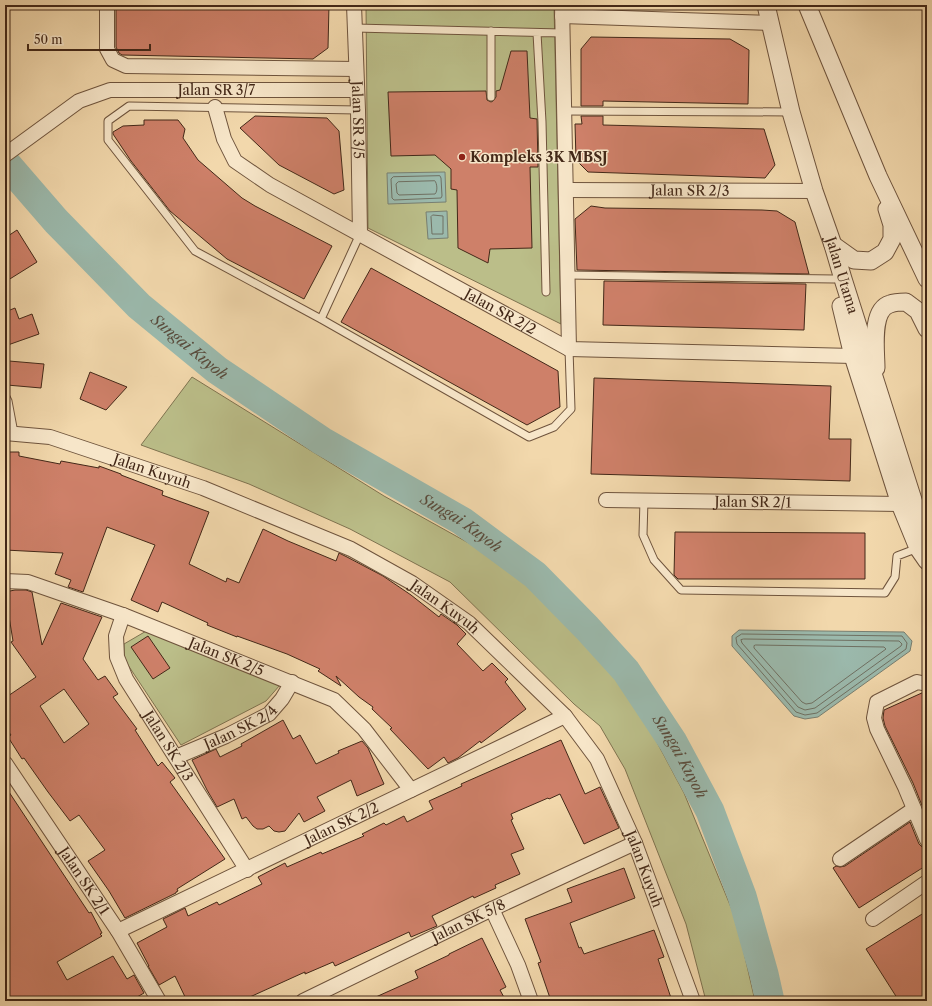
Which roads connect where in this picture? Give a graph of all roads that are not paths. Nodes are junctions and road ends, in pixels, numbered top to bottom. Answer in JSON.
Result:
{"nodes":[{"id":1,"x":107,"y":5,"type":"edge"},
{"id":2,"x":354,"y":5,"type":"edge"},
{"id":3,"x":766,"y":5,"type":"edge"},
{"id":4,"x":807,"y":5,"type":"edge"},
{"id":5,"x":562,"y":11,"type":"edge"},
{"id":6,"x":769,"y":23,"type":"junction"},
{"id":7,"x":355,"y":28,"type":"junction"},
{"id":8,"x":491,"y":31,"type":"junction"},
{"id":9,"x":537,"y":33,"type":"junction"},
{"id":10,"x":562,"y":33,"type":"junction"},
{"id":11,"x":356,"y":69,"type":"junction"},
{"id":12,"x":357,"y":90,"type":"junction"},
{"id":13,"x":491,"y":96,"type":"dead end"},
{"id":14,"x":215,"y":107,"type":"junction"},
{"id":15,"x":358,"y":110,"type":"junction"},
{"id":16,"x":564,"y":112,"type":"junction"},
{"id":17,"x":791,"y":112,"type":"junction"},
{"id":18,"x":5,"y":155,"type":"edge"},
{"id":19,"x":878,"y":176,"type":"junction"},
{"id":20,"x":566,"y":190,"type":"junction"},
{"id":21,"x":814,"y":191,"type":"junction"},
{"id":22,"x":360,"y":234,"type":"junction"},
{"id":23,"x":833,"y":245,"type":"junction"},
{"id":24,"x":568,"y":276,"type":"junction"},
{"id":25,"x":834,"y":279,"type":"junction"},
{"id":26,"x":927,"y":279,"type":"edge"},
{"id":27,"x":546,"y":292,"type":"dead end"},
{"id":28,"x":321,"y":319,"type":"junction"},
{"id":29,"x":927,"y":329,"type":"edge"},
{"id":30,"x":569,"y":349,"type":"junction"},
{"id":31,"x":852,"y":356,"type":"junction"},
{"id":32,"x":876,"y":384,"type":"junction"},
{"id":33,"x":5,"y":395,"type":"edge"},
{"id":34,"x":10,"y":433,"type":"edge"},
{"id":35,"x":606,"y":500,"type":"dead end"},
{"id":36,"x":644,"y":500,"type":"junction"},
{"id":37,"x":900,"y":504,"type":"junction"},
{"id":38,"x":924,"y":551,"type":"edge"},
{"id":39,"x":5,"y":582,"type":"edge"},
{"id":40,"x":123,"y":615,"type":"junction"},
{"id":41,"x":292,"y":682,"type":"junction"},
{"id":42,"x":927,"y":684,"type":"edge"},
{"id":43,"x":565,"y":716,"type":"junction"},
{"id":44,"x":176,"y":757,"type":"junction"},
{"id":45,"x":5,"y":763,"type":"edge"},
{"id":46,"x":412,"y":790,"type":"junction"},
{"id":47,"x":914,"y":809,"type":"junction"},
{"id":48,"x":927,"y":840,"type":"edge"},
{"id":49,"x":635,"y":842,"type":"junction"},
{"id":50,"x":840,"y":859,"type":"dead end"},
{"id":51,"x":247,"y":870,"type":"junction"},
{"id":52,"x":927,"y":882,"type":"edge"},
{"id":53,"x":492,"y":909,"type":"junction"},
{"id":54,"x":873,"y":919,"type":"dead end"},
{"id":55,"x":118,"y":931,"type":"junction"},
{"id":56,"x":159,"y":1001,"type":"edge"},
{"id":57,"x":303,"y":1001,"type":"edge"},
{"id":58,"x":531,"y":1001,"type":"edge"},
{"id":59,"x":693,"y":1001,"type":"edge"}],
"edges":[{"from":1,"to":11,"type":"street"},
{"from":2,"to":7,"type":"street","name":"Jalan SR 3/5"},
{"from":3,"to":6,"type":"street","name":"Jalan Utama"},
{"from":4,"to":19,"type":"street"},
{"from":5,"to":6,"type":"street"},
{"from":5,"to":10,"type":"street"},
{"from":6,"to":17,"type":"street","name":"Jalan Utama"},
{"from":7,"to":8,"type":"lane"},
{"from":7,"to":11,"type":"street","name":"Jalan SR 3/5"},
{"from":8,"to":9,"type":"lane"},
{"from":8,"to":13,"type":"lane"},
{"from":9,"to":10,"type":"lane"},
{"from":9,"to":27,"type":"lane"},
{"from":10,"to":16,"type":"street"},
{"from":11,"to":12,"type":"street","name":"Jalan SR 3/5"},
{"from":12,"to":15,"type":"street","name":"Jalan SR 3/5"},
{"from":12,"to":18,"type":"street","name":"Jalan SR 3/7"},
{"from":14,"to":15,"type":"lane"},
{"from":14,"to":22,"type":"street","name":"Jalan SR 2/2"},
{"from":14,"to":28,"type":"lane"},
{"from":15,"to":22,"type":"street","name":"Jalan SR 3/5"},
{"from":16,"to":17,"type":"lane"},
{"from":16,"to":20,"type":"street"},
{"from":17,"to":21,"type":"street","name":"Jalan Utama"},
{"from":19,"to":23,"type":"street"},
{"from":19,"to":26,"type":"street"},
{"from":20,"to":21,"type":"street","name":"Jalan SR 2/3"},
{"from":20,"to":24,"type":"street"},
{"from":21,"to":23,"type":"street","name":"Jalan Utama"},
{"from":22,"to":28,"type":"lane"},
{"from":22,"to":30,"type":"street","name":"Jalan SR 2/2"},
{"from":23,"to":25,"type":"street"},
{"from":23,"to":32,"type":"street","name":"Jalan Utama"},
{"from":24,"to":25,"type":"lane"},
{"from":24,"to":30,"type":"street"},
{"from":25,"to":31,"type":"street"},
{"from":28,"to":30,"type":"lane"},
{"from":29,"to":32,"type":"street"},
{"from":30,"to":31,"type":"street","name":"Jalan SR 2/2"},
{"from":31,"to":37,"type":"street"},
{"from":32,"to":38,"type":"street","name":"Jalan Utama"},
{"from":33,"to":34,"type":"lane"},
{"from":34,"to":43,"type":"street","name":"Jalan Kuyuh"},
{"from":35,"to":36,"type":"street","name":"Jalan SR 2/1"},
{"from":36,"to":37,"type":"street","name":"Jalan SR 2/1"},
{"from":36,"to":38,"type":"lane"},
{"from":37,"to":38,"type":"street"},
{"from":39,"to":40,"type":"street","name":"Jalan SK 2/5"},
{"from":40,"to":41,"type":"street","name":"Jalan SK 2/5"},
{"from":40,"to":44,"type":"street","name":"Jalan SK 2/3"},
{"from":41,"to":44,"type":"street","name":"Jalan SK 2/4"},
{"from":41,"to":46,"type":"street","name":"Jalan SK 2/5"},
{"from":42,"to":47,"type":"street"},
{"from":43,"to":46,"type":"street","name":"Jalan SK 2/2"},
{"from":43,"to":49,"type":"street","name":"Jalan Kuyuh"},
{"from":44,"to":51,"type":"street","name":"Jalan SK 2/3"},
{"from":45,"to":55,"type":"street","name":"Jalan SK 2/1"},
{"from":46,"to":51,"type":"street","name":"Jalan SK 2/2"},
{"from":47,"to":48,"type":"street"},
{"from":47,"to":50,"type":"street"},
{"from":49,"to":53,"type":"street","name":"Jalan SK 5/8"},
{"from":49,"to":59,"type":"street","name":"Jalan Kuyuh"},
{"from":51,"to":55,"type":"street","name":"Jalan SK 2/2"},
{"from":52,"to":54,"type":"street"},
{"from":53,"to":57,"type":"street","name":"Jalan SK 5/8"},
{"from":53,"to":58,"type":"street"},
{"from":55,"to":56,"type":"street","name":"Jalan SK 2/1"}]}
